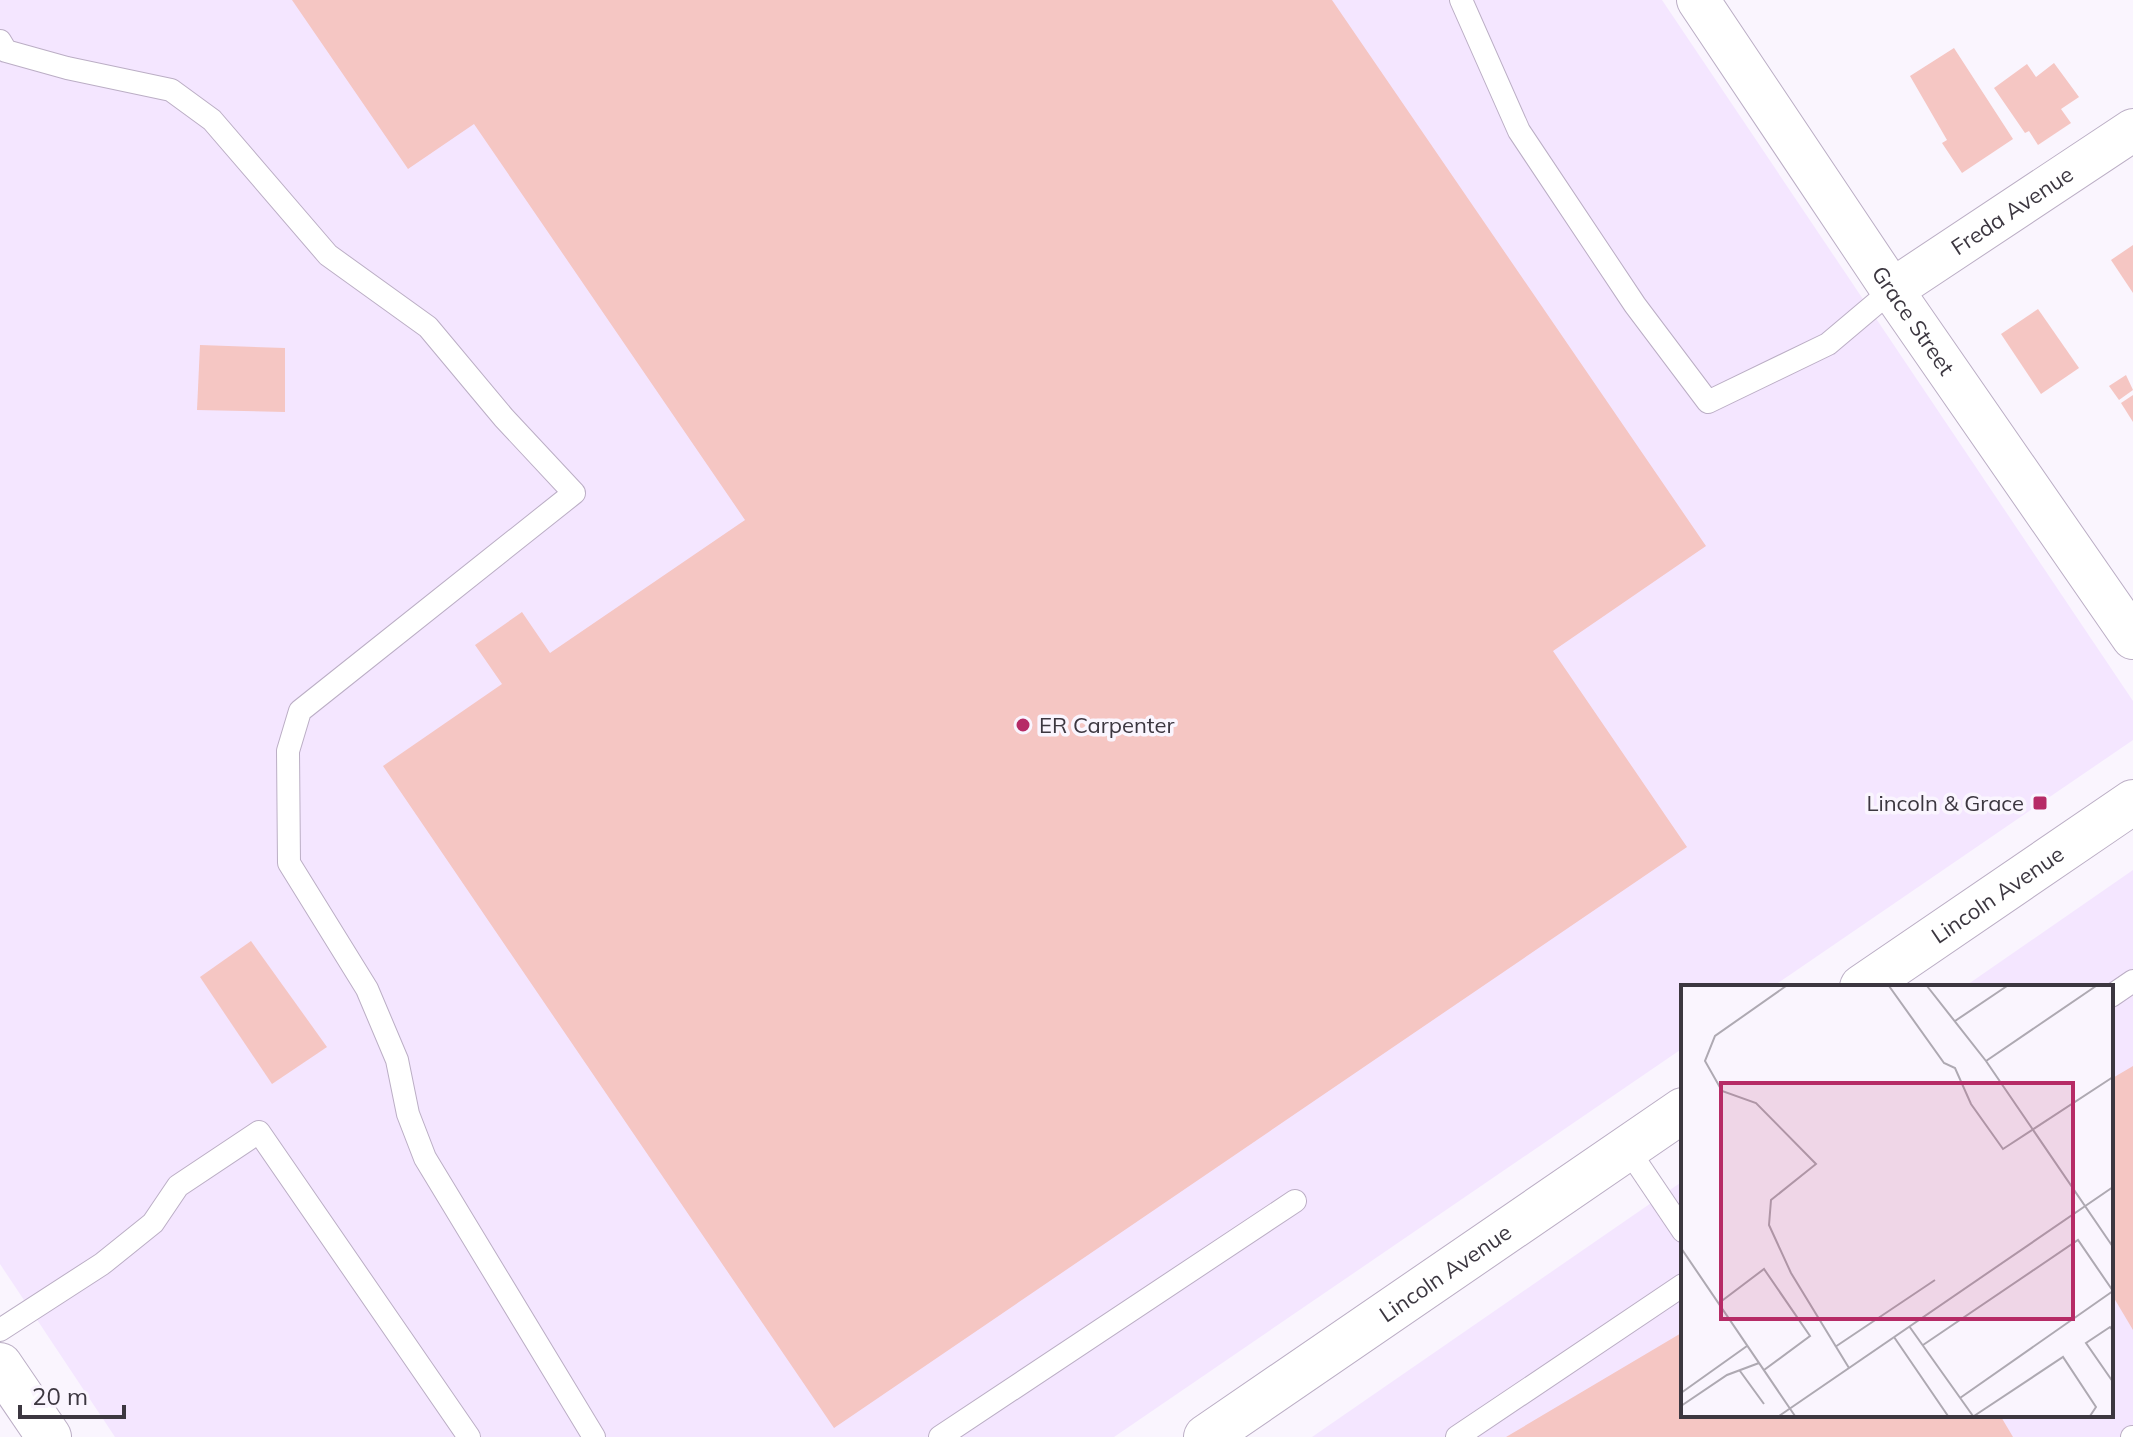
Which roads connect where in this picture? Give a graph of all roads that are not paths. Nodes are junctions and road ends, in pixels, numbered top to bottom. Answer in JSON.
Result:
{"nodes":[{"id":1,"x":1461,"y":0,"type":"edge"},
{"id":2,"x":1698,"y":0,"type":"edge"},
{"id":3,"x":0,"y":41,"type":"edge"},
{"id":4,"x":2133,"y":130,"type":"edge"},
{"id":5,"x":1892,"y":290,"type":"junction"},
{"id":6,"x":2133,"y":638,"type":"edge"},
{"id":7,"x":2133,"y":802,"type":"edge"},
{"id":8,"x":2133,"y":981,"type":"edge"},
{"id":9,"x":1865,"y":985,"type":"edge"},
{"id":10,"x":2113,"y":995,"type":"edge"},
{"id":11,"x":1681,"y":1111,"type":"edge"},
{"id":12,"x":1627,"y":1148,"type":"junction"},
{"id":13,"x":1295,"y":1201,"type":"dead end"},
{"id":14,"x":1681,"y":1228,"type":"edge"},
{"id":15,"x":1681,"y":1286,"type":"edge"},
{"id":16,"x":0,"y":1330,"type":"edge"},
{"id":17,"x":0,"y":1365,"type":"edge"},
{"id":18,"x":49,"y":1437,"type":"edge"},
{"id":19,"x":469,"y":1437,"type":"edge"},
{"id":20,"x":594,"y":1437,"type":"edge"},
{"id":21,"x":940,"y":1437,"type":"edge"},
{"id":22,"x":1206,"y":1437,"type":"edge"},
{"id":23,"x":1457,"y":1437,"type":"edge"}],
"edges":[{"from":1,"to":5,"type":"lane"},
{"from":2,"to":5,"type":"street","name":"Grace Street"},
{"from":3,"to":20,"type":"lane"},
{"from":4,"to":5,"type":"street","name":"Freda Avenue"},
{"from":5,"to":6,"type":"street","name":"Grace Street"},
{"from":7,"to":9,"type":"street","name":"Lincoln Avenue"},
{"from":8,"to":10,"type":"lane"},
{"from":11,"to":12,"type":"street","name":"Lincoln Avenue"},
{"from":12,"to":14,"type":"lane"},
{"from":12,"to":22,"type":"street","name":"Lincoln Avenue"},
{"from":13,"to":21,"type":"lane"},
{"from":15,"to":23,"type":"lane"},
{"from":16,"to":19,"type":"lane"},
{"from":17,"to":18,"type":"street"}]}
